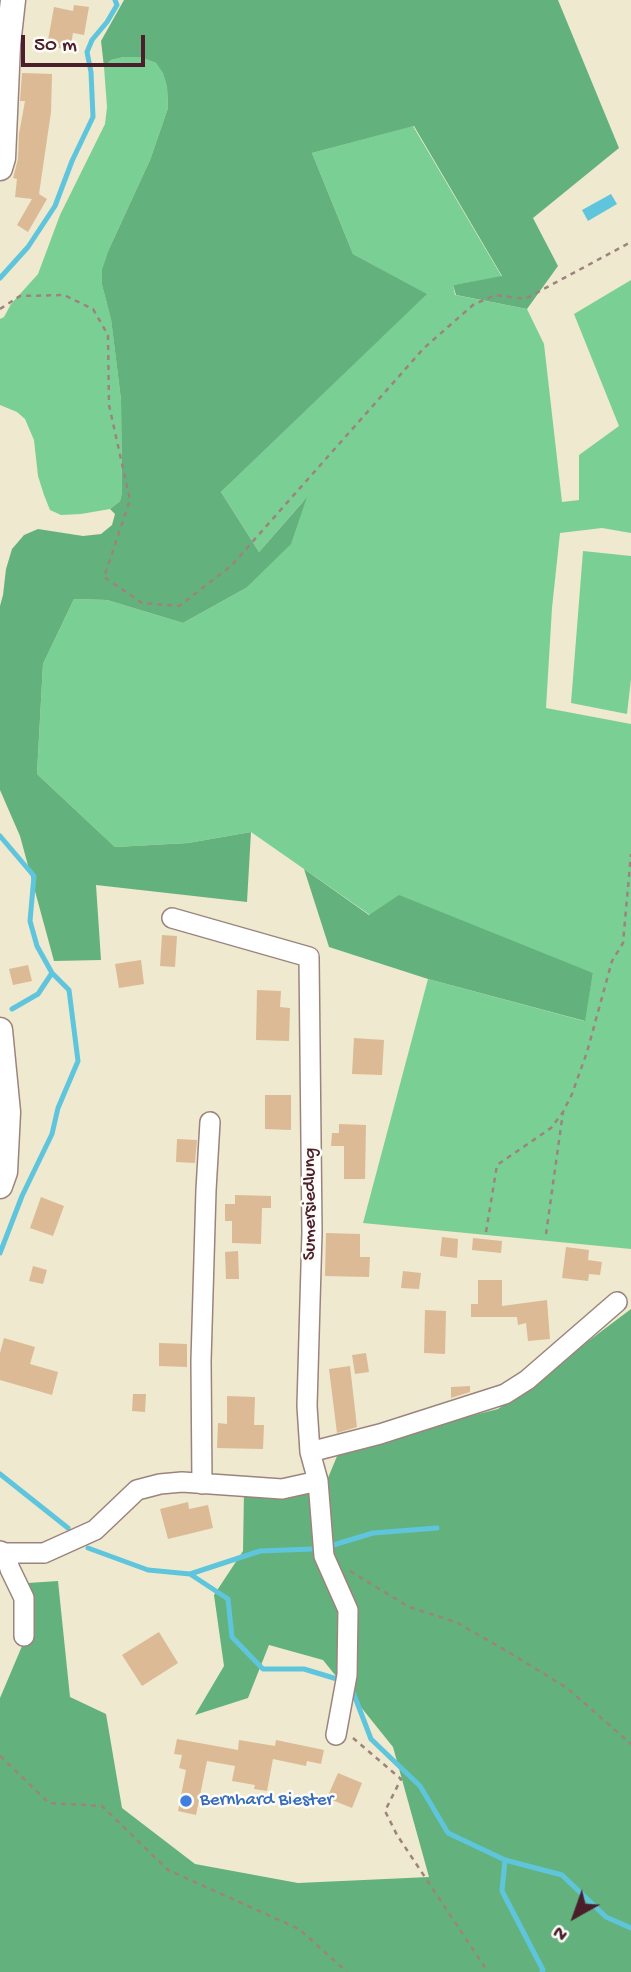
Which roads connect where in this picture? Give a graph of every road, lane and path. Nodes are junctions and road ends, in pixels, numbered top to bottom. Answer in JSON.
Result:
{"nodes":[{"id":1,"x":13,"y":0,"type":"edge"},
{"id":2,"x":0,"y":168,"type":"edge"},
{"id":3,"x":631,"y":242,"type":"edge"},
{"id":4,"x":0,"y":309,"type":"edge"},
{"id":5,"x":631,"y":854,"type":"edge"},
{"id":6,"x":172,"y":918,"type":"dead end"},
{"id":7,"x":0,"y":1030,"type":"edge"},
{"id":8,"x":563,"y":1112,"type":"junction"},
{"id":9,"x":211,"y":1122,"type":"dead end"},
{"id":10,"x":0,"y":1186,"type":"edge"},
{"id":11,"x":486,"y":1232,"type":"dead end"},
{"id":12,"x":546,"y":1234,"type":"dead end"},
{"id":13,"x":617,"y":1302,"type":"dead end"},
{"id":14,"x":310,"y":1451,"type":"junction"},
{"id":15,"x":318,"y":1481,"type":"junction"},
{"id":16,"x":202,"y":1484,"type":"junction"},
{"id":17,"x":2,"y":1552,"type":"edge"},
{"id":18,"x":324,"y":1556,"type":"junction"},
{"id":19,"x":24,"y":1636,"type":"dead end"},
{"id":20,"x":336,"y":1735,"type":"joint"},
{"id":21,"x":631,"y":1744,"type":"edge"},
{"id":22,"x":0,"y":1756,"type":"edge"},
{"id":23,"x":347,"y":1972,"type":"edge"},
{"id":24,"x":488,"y":1972,"type":"edge"}],
"edges":[{"from":1,"to":2,"type":"main road"},
{"from":3,"to":4,"type":"path"},
{"from":5,"to":8,"type":"path"},
{"from":6,"to":14,"type":"street","name":"Sumersiedlung"},
{"from":7,"to":10,"type":"main road"},
{"from":8,"to":11,"type":"path"},
{"from":8,"to":12,"type":"path"},
{"from":9,"to":16,"type":"street"},
{"from":13,"to":14,"type":"street"},
{"from":14,"to":15,"type":"street","name":"Sumersiedlung"},
{"from":15,"to":16,"type":"street"},
{"from":15,"to":18,"type":"street","name":"Sumersiedlung"},
{"from":16,"to":17,"type":"street"},
{"from":17,"to":19,"type":"street"},
{"from":18,"to":20,"type":"street","name":"Sumersiedlung"},
{"from":18,"to":21,"type":"path"},
{"from":20,"to":24,"type":"path"},
{"from":22,"to":23,"type":"path"}]}
